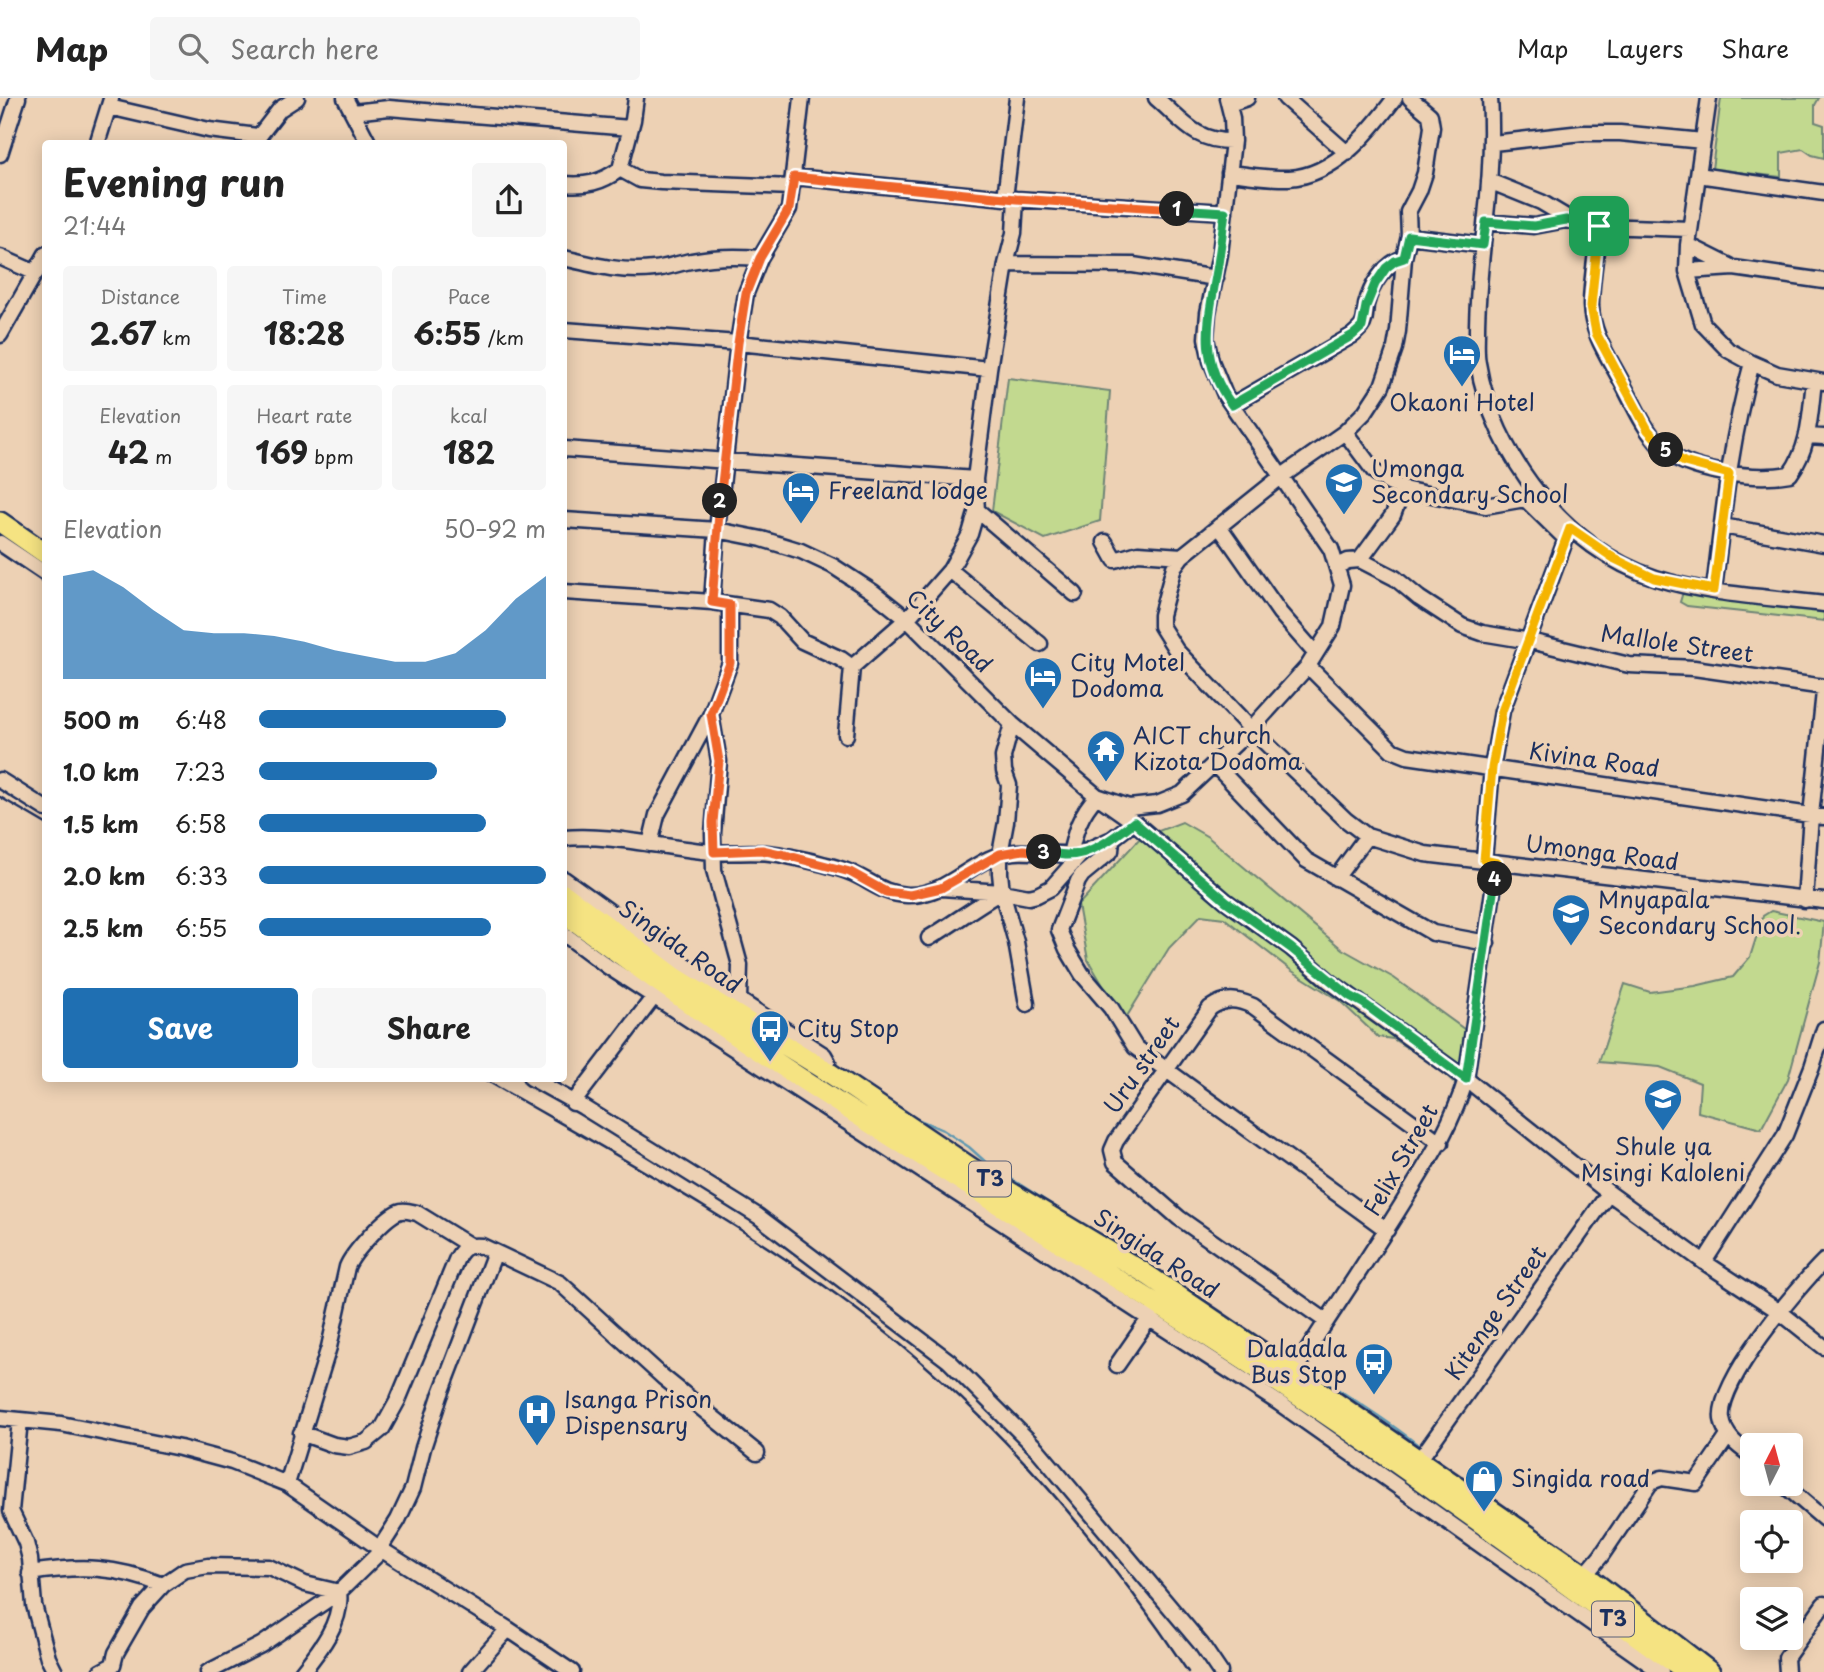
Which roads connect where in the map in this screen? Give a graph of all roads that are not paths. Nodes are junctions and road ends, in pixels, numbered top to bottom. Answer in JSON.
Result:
{"nodes":[{"id":1,"x":18,"y":98,"type":"edge"},
{"id":2,"x":297,"y":98,"type":"edge"},
{"id":3,"x":345,"y":98,"type":"edge"},
{"id":4,"x":636,"y":98,"type":"edge"},
{"id":5,"x":802,"y":98,"type":"edge"},
{"id":6,"x":1017,"y":98,"type":"edge"},
{"id":7,"x":1156,"y":98,"type":"edge"},
{"id":8,"x":1247,"y":98,"type":"edge"},
{"id":9,"x":1285,"y":98,"type":"edge"},
{"id":10,"x":1395,"y":98,"type":"edge"},
{"id":11,"x":1410,"y":98,"type":"edge"},
{"id":12,"x":1490,"y":98,"type":"edge"},
{"id":13,"x":1709,"y":98,"type":"edge"},
{"id":14,"x":1228,"y":101,"type":"edge"},
{"id":15,"x":110,"y":102,"type":"edge"},
{"id":16,"x":353,"y":112,"type":"junction"},
{"id":17,"x":630,"y":128,"type":"junction"},
{"id":18,"x":98,"y":140,"type":"edge"},
{"id":19,"x":255,"y":140,"type":"edge"},
{"id":20,"x":367,"y":140,"type":"edge"},
{"id":21,"x":1233,"y":141,"type":"junction"},
{"id":22,"x":1703,"y":141,"type":"junction"},
{"id":23,"x":1493,"y":144,"type":"junction"},
{"id":24,"x":1347,"y":153,"type":"junction"},
{"id":25,"x":0,"y":154,"type":"edge"},
{"id":26,"x":620,"y":169,"type":"junction"},
{"id":27,"x":1229,"y":173,"type":"junction"},
{"id":28,"x":1698,"y":175,"type":"junction"},
{"id":29,"x":1489,"y":181,"type":"junction"},
{"id":30,"x":793,"y":182,"type":"junction"},
{"id":31,"x":567,"y":184,"type":"edge"},
{"id":32,"x":1824,"y":193,"type":"edge"},
{"id":33,"x":1010,"y":199,"type":"junction"},
{"id":34,"x":1225,"y":212,"type":"junction"},
{"id":35,"x":1486,"y":222,"type":"junction"},
{"id":36,"x":1574,"y":222,"type":"junction"},
{"id":37,"x":1599,"y":226,"type":"junction"},
{"id":38,"x":1690,"y":229,"type":"junction"},
{"id":39,"x":1409,"y":236,"type":"junction"},
{"id":40,"x":1483,"y":245,"type":"junction"},
{"id":41,"x":1688,"y":245,"type":"junction"},
{"id":42,"x":0,"y":257,"type":"edge"},
{"id":43,"x":760,"y":258,"type":"junction"},
{"id":44,"x":1404,"y":258,"type":"junction"},
{"id":45,"x":567,"y":259,"type":"edge"},
{"id":46,"x":42,"y":262,"type":"edge"},
{"id":47,"x":1006,"y":264,"type":"junction"},
{"id":48,"x":1734,"y":268,"type":"junction"},
{"id":49,"x":1687,"y":271,"type":"junction"},
{"id":50,"x":36,"y":273,"type":"junction"},
{"id":51,"x":1216,"y":278,"type":"junction"},
{"id":52,"x":1824,"y":281,"type":"edge"},
{"id":53,"x":567,"y":330,"type":"edge"},
{"id":54,"x":0,"y":335,"type":"edge"},
{"id":55,"x":738,"y":343,"type":"junction"},
{"id":56,"x":1752,"y":363,"type":"junction"},
{"id":57,"x":989,"y":369,"type":"junction"},
{"id":58,"x":1819,"y":382,"type":"edge"},
{"id":59,"x":1232,"y":405,"type":"junction"},
{"id":60,"x":1345,"y":432,"type":"junction"},
{"id":61,"x":1808,"y":436,"type":"junction"},
{"id":62,"x":1824,"y":437,"type":"edge"},
{"id":63,"x":567,"y":449,"type":"edge"},
{"id":64,"x":724,"y":460,"type":"junction"},
{"id":65,"x":1729,"y":474,"type":"junction"},
{"id":66,"x":1282,"y":476,"type":"junction"},
{"id":67,"x":975,"y":479,"type":"junction"},
{"id":68,"x":1403,"y":489,"type":"junction"},
{"id":69,"x":0,"y":507,"type":"edge"},
{"id":70,"x":977,"y":510,"type":"junction"},
{"id":71,"x":567,"y":520,"type":"edge"},
{"id":72,"x":0,"y":522,"type":"edge"},
{"id":73,"x":1219,"y":526,"type":"junction"},
{"id":74,"x":1722,"y":526,"type":"junction"},
{"id":75,"x":717,"y":530,"type":"junction"},
{"id":76,"x":1568,"y":534,"type":"junction"},
{"id":77,"x":42,"y":536,"type":"edge"},
{"id":78,"x":1105,"y":541,"type":"dead end"},
{"id":79,"x":0,"y":543,"type":"edge"},
{"id":80,"x":1824,"y":544,"type":"edge"},
{"id":81,"x":42,"y":551,"type":"edge"},
{"id":82,"x":1181,"y":556,"type":"junction"},
{"id":83,"x":1360,"y":560,"type":"junction"},
{"id":84,"x":1338,"y":566,"type":"junction"},
{"id":85,"x":950,"y":570,"type":"junction"},
{"id":86,"x":42,"y":571,"type":"edge"},
{"id":87,"x":1714,"y":590,"type":"junction"},
{"id":88,"x":567,"y":592,"type":"edge"},
{"id":89,"x":1075,"y":594,"type":"dead end"},
{"id":90,"x":712,"y":602,"type":"junction"},
{"id":91,"x":1824,"y":604,"type":"edge"},
{"id":92,"x":730,"y":605,"type":"junction"},
{"id":93,"x":907,"y":619,"type":"junction"},
{"id":94,"x":1530,"y":641,"type":"junction"},
{"id":95,"x":1040,"y":644,"type":"dead end"},
{"id":96,"x":1312,"y":660,"type":"junction"},
{"id":97,"x":852,"y":667,"type":"junction"},
{"id":98,"x":1824,"y":690,"type":"edge"},
{"id":99,"x":711,"y":714,"type":"junction"},
{"id":100,"x":1012,"y":724,"type":"junction"},
{"id":101,"x":1251,"y":729,"type":"junction"},
{"id":102,"x":846,"y":735,"type":"dead end"},
{"id":103,"x":1215,"y":765,"type":"junction"},
{"id":104,"x":1492,"y":768,"type":"junction"},
{"id":105,"x":0,"y":780,"type":"edge"},
{"id":106,"x":1097,"y":796,"type":"junction"},
{"id":107,"x":42,"y":806,"type":"edge"},
{"id":108,"x":1817,"y":816,"type":"edge"},
{"id":109,"x":1134,"y":822,"type":"junction"},
{"id":110,"x":1367,"y":836,"type":"junction"},
{"id":111,"x":567,"y":838,"type":"edge"},
{"id":112,"x":1112,"y":839,"type":"junction"},
{"id":113,"x":650,"y":844,"type":"junction"},
{"id":114,"x":714,"y":852,"type":"junction"},
{"id":115,"x":1000,"y":854,"type":"junction"},
{"id":116,"x":1077,"y":854,"type":"junction"},
{"id":117,"x":1490,"y":862,"type":"junction"},
{"id":118,"x":1336,"y":877,"type":"junction"},
{"id":119,"x":567,"y":881,"type":"edge"},
{"id":120,"x":941,"y":888,"type":"junction"},
{"id":121,"x":1002,"y":892,"type":"junction"},
{"id":122,"x":567,"y":896,"type":"edge"},
{"id":123,"x":1805,"y":900,"type":"junction"},
{"id":124,"x":1824,"y":901,"type":"edge"},
{"id":125,"x":567,"y":915,"type":"edge"},
{"id":126,"x":567,"y":936,"type":"edge"},
{"id":127,"x":929,"y":938,"type":"dead end"},
{"id":128,"x":1487,"y":943,"type":"junction"},
{"id":129,"x":658,"y":991,"type":"junction"},
{"id":130,"x":739,"y":1000,"type":"junction"},
{"id":131,"x":1027,"y":1004,"type":"dead end"},
{"id":132,"x":1824,"y":1028,"type":"edge"},
{"id":133,"x":825,"y":1070,"type":"junction"},
{"id":134,"x":1166,"y":1070,"type":"junction"},
{"id":135,"x":1466,"y":1079,"type":"junction"},
{"id":136,"x":538,"y":1082,"type":"edge"},
{"id":137,"x":573,"y":1103,"type":"junction"},
{"id":138,"x":1441,"y":1143,"type":"junction"},
{"id":139,"x":1609,"y":1193,"type":"junction"},
{"id":140,"x":1387,"y":1230,"type":"junction"},
{"id":141,"x":469,"y":1245,"type":"junction"},
{"id":142,"x":495,"y":1252,"type":"junction"},
{"id":143,"x":1824,"y":1261,"type":"edge"},
{"id":144,"x":1704,"y":1262,"type":"junction"},
{"id":145,"x":1154,"y":1312,"type":"junction"},
{"id":146,"x":1780,"y":1312,"type":"junction"},
{"id":147,"x":1326,"y":1321,"type":"junction"},
{"id":148,"x":1824,"y":1347,"type":"edge"},
{"id":149,"x":1117,"y":1365,"type":"dead end"},
{"id":150,"x":1293,"y":1373,"type":"junction"},
{"id":151,"x":0,"y":1418,"type":"edge"},
{"id":152,"x":20,"y":1420,"type":"junction"},
{"id":153,"x":302,"y":1433,"type":"junction"},
{"id":154,"x":1728,"y":1436,"type":"junction"},
{"id":155,"x":1740,"y":1446,"type":"edge"},
{"id":156,"x":757,"y":1453,"type":"dead end"},
{"id":157,"x":1414,"y":1467,"type":"junction"},
{"id":158,"x":287,"y":1484,"type":"junction"},
{"id":159,"x":1797,"y":1496,"type":"edge"},
{"id":160,"x":1824,"y":1519,"type":"edge"},
{"id":161,"x":381,"y":1549,"type":"junction"},
{"id":162,"x":30,"y":1573,"type":"junction"},
{"id":163,"x":1584,"y":1575,"type":"junction"},
{"id":164,"x":163,"y":1585,"type":"junction"},
{"id":165,"x":339,"y":1592,"type":"junction"},
{"id":166,"x":1824,"y":1604,"type":"edge"},
{"id":167,"x":508,"y":1629,"type":"junction"},
{"id":168,"x":1786,"y":1665,"type":"edge"},
{"id":169,"x":55,"y":1672,"type":"edge"},
{"id":170,"x":100,"y":1672,"type":"edge"},
{"id":171,"x":209,"y":1672,"type":"edge"},
{"id":172,"x":302,"y":1672,"type":"edge"},
{"id":173,"x":470,"y":1672,"type":"edge"},
{"id":174,"x":572,"y":1672,"type":"edge"},
{"id":175,"x":1220,"y":1672,"type":"edge"},
{"id":176,"x":1661,"y":1672,"type":"edge"},
{"id":177,"x":1687,"y":1672,"type":"edge"},
{"id":178,"x":1710,"y":1672,"type":"edge"}],
"edges":[{"from":1,"to":25,"type":"street"},
{"from":2,"to":19,"type":"street"},
{"from":3,"to":16,"type":"street"},
{"from":4,"to":17,"type":"street"},
{"from":5,"to":30,"type":"street"},
{"from":6,"to":33,"type":"street"},
{"from":7,"to":21,"type":"street"},
{"from":8,"to":14,"type":"street"},
{"from":9,"to":24,"type":"street"},
{"from":10,"to":24,"type":"street"},
{"from":11,"to":39,"type":"street"},
{"from":12,"to":23,"type":"street"},
{"from":13,"to":22,"type":"street"},
{"from":14,"to":21,"type":"street","name":"City Road"},
{"from":15,"to":18,"type":"street"},
{"from":15,"to":19,"type":"street"},
{"from":16,"to":17,"type":"street"},
{"from":16,"to":20,"type":"street"},
{"from":17,"to":26,"type":"street"},
{"from":21,"to":27,"type":"street","name":"City Road"},
{"from":22,"to":23,"type":"street"},
{"from":22,"to":28,"type":"street"},
{"from":23,"to":29,"type":"street"},
{"from":24,"to":27,"type":"street"},
{"from":26,"to":30,"type":"street"},
{"from":26,"to":31,"type":"street"},
{"from":27,"to":34,"type":"street","name":"City Road"},
{"from":28,"to":32,"type":"street"},
{"from":28,"to":38,"type":"street"},
{"from":29,"to":35,"type":"street"},
{"from":29,"to":36,"type":"street"},
{"from":30,"to":33,"type":"street"},
{"from":30,"to":43,"type":"street"},
{"from":33,"to":34,"type":"street"},
{"from":33,"to":47,"type":"street"},
{"from":34,"to":51,"type":"street","name":"City Road"},
{"from":35,"to":36,"type":"street"},
{"from":35,"to":40,"type":"street"},
{"from":36,"to":37,"type":"street"},
{"from":37,"to":38,"type":"street"},
{"from":37,"to":65,"type":"street"},
{"from":38,"to":41,"type":"street"},
{"from":39,"to":40,"type":"street"},
{"from":39,"to":44,"type":"street"},
{"from":40,"to":76,"type":"street"},
{"from":41,"to":48,"type":"street"},
{"from":41,"to":49,"type":"street"},
{"from":42,"to":50,"type":"street"},
{"from":43,"to":45,"type":"street"},
{"from":43,"to":55,"type":"street"},
{"from":44,"to":59,"type":"street"},
{"from":44,"to":60,"type":"street"},
{"from":46,"to":50,"type":"street"},
{"from":47,"to":51,"type":"street"},
{"from":47,"to":57,"type":"street"},
{"from":48,"to":49,"type":"street"},
{"from":48,"to":52,"type":"street"},
{"from":49,"to":56,"type":"street"},
{"from":50,"to":54,"type":"street"},
{"from":51,"to":59,"type":"street","name":"City Road"},
{"from":53,"to":55,"type":"street"},
{"from":55,"to":57,"type":"street"},
{"from":55,"to":64,"type":"street"},
{"from":56,"to":58,"type":"street"},
{"from":56,"to":65,"type":"street"},
{"from":57,"to":67,"type":"street"},
{"from":58,"to":61,"type":"street"},
{"from":59,"to":66,"type":"street","name":"City Road"},
{"from":60,"to":66,"type":"street"},
{"from":60,"to":68,"type":"street"},
{"from":61,"to":62,"type":"street"},
{"from":61,"to":65,"type":"street"},
{"from":63,"to":64,"type":"street"},
{"from":64,"to":67,"type":"street"},
{"from":64,"to":75,"type":"street"},
{"from":65,"to":74,"type":"street"},
{"from":66,"to":73,"type":"street"},
{"from":66,"to":84,"type":"street","name":"City Road"},
{"from":67,"to":70,"type":"street"},
{"from":68,"to":76,"type":"street"},
{"from":68,"to":83,"type":"street"},
{"from":69,"to":77,"type":"highway"},
{"from":70,"to":85,"type":"street"},
{"from":70,"to":89,"type":"street"},
{"from":71,"to":75,"type":"street","name":"City Road"},
{"from":72,"to":81,"type":"highway"},
{"from":73,"to":82,"type":"street"},
{"from":73,"to":96,"type":"street","name":"Kivina Road"},
{"from":74,"to":80,"type":"street"},
{"from":74,"to":87,"type":"street"},
{"from":75,"to":90,"type":"street"},
{"from":75,"to":93,"type":"street","name":"City Road"},
{"from":76,"to":87,"type":"street"},
{"from":76,"to":94,"type":"street","name":"Felix Street"},
{"from":78,"to":82,"type":"street"},
{"from":79,"to":86,"type":"street"},
{"from":82,"to":101,"type":"street"},
{"from":83,"to":84,"type":"street"},
{"from":83,"to":94,"type":"street","name":"Mallole Street"},
{"from":84,"to":96,"type":"street","name":"City Road"},
{"from":85,"to":93,"type":"street"},
{"from":85,"to":95,"type":"street"},
{"from":87,"to":91,"type":"street"},
{"from":88,"to":90,"type":"street"},
{"from":90,"to":92,"type":"street"},
{"from":92,"to":97,"type":"street"},
{"from":92,"to":99,"type":"street"},
{"from":93,"to":97,"type":"street"},
{"from":93,"to":100,"type":"street","name":"City Road"},
{"from":94,"to":98,"type":"street","name":"Mallole Street"},
{"from":94,"to":104,"type":"street","name":"Felix Street"},
{"from":96,"to":101,"type":"street","name":"City Road"},
{"from":96,"to":104,"type":"street","name":"Kivina Road"},
{"from":97,"to":102,"type":"street"},
{"from":98,"to":108,"type":"street"},
{"from":99,"to":113,"type":"street"},
{"from":99,"to":114,"type":"street"},
{"from":100,"to":106,"type":"street","name":"City Road"},
{"from":100,"to":115,"type":"street"},
{"from":101,"to":103,"type":"street","name":"City Road"},
{"from":101,"to":110,"type":"street","name":"Umonga Road"},
{"from":103,"to":106,"type":"street","name":"City Road"},
{"from":103,"to":118,"type":"street"},
{"from":104,"to":108,"type":"street","name":"Kivina Road"},
{"from":104,"to":117,"type":"street","name":"Felix Street"},
{"from":105,"to":107,"type":"street"},
{"from":106,"to":109,"type":"street"},
{"from":106,"to":116,"type":"street"},
{"from":108,"to":123,"type":"street"},
{"from":109,"to":112,"type":"street"},
{"from":109,"to":135,"type":"street"},
{"from":110,"to":117,"type":"street","name":"Umonga Road"},
{"from":110,"to":118,"type":"street"},
{"from":111,"to":113,"type":"street"},
{"from":112,"to":116,"type":"street"},
{"from":112,"to":134,"type":"street"},
{"from":113,"to":114,"type":"street"},
{"from":114,"to":120,"type":"street"},
{"from":114,"to":130,"type":"street"},
{"from":115,"to":116,"type":"street"},
{"from":115,"to":120,"type":"street"},
{"from":115,"to":121,"type":"street"},
{"from":116,"to":121,"type":"street"},
{"from":117,"to":123,"type":"street","name":"Umonga Road"},
{"from":117,"to":128,"type":"street","name":"Felix Street"},
{"from":118,"to":128,"type":"street"},
{"from":119,"to":130,"type":"street"},
{"from":120,"to":121,"type":"street"},
{"from":121,"to":127,"type":"street"},
{"from":121,"to":131,"type":"street"},
{"from":122,"to":133,"type":"highway","name":"Singida Road","number":"T3"},
{"from":123,"to":124,"type":"street","name":"Umonga Road"},
{"from":125,"to":129,"type":"highway","name":"Singida Road","number":"T3"},
{"from":126,"to":129,"type":"street"},
{"from":128,"to":135,"type":"street","name":"Felix Street"},
{"from":129,"to":137,"type":"street"},
{"from":129,"to":145,"type":"highway","name":"Singida Road","number":"T3"},
{"from":130,"to":133,"type":"street"},
{"from":132,"to":144,"type":"street"},
{"from":133,"to":150,"type":"highway","name":"Singida Road","number":"T3"},
{"from":134,"to":138,"type":"street","name":"Uru street"},
{"from":134,"to":140,"type":"street"},
{"from":134,"to":147,"type":"street","name":"Uru street"},
{"from":135,"to":138,"type":"street","name":"Felix Street"},
{"from":135,"to":139,"type":"street"},
{"from":136,"to":137,"type":"street"},
{"from":137,"to":175,"type":"street"},
{"from":138,"to":140,"type":"street","name":"Felix Street"},
{"from":139,"to":144,"type":"street"},
{"from":139,"to":157,"type":"street","name":"Kitenge Street"},
{"from":140,"to":147,"type":"street","name":"Felix Street"},
{"from":141,"to":142,"type":"street"},
{"from":141,"to":153,"type":"street"},
{"from":141,"to":153,"type":"street"},
{"from":142,"to":156,"type":"street"},
{"from":142,"to":161,"type":"street"},
{"from":143,"to":146,"type":"street"},
{"from":144,"to":146,"type":"street"},
{"from":145,"to":149,"type":"street"},
{"from":145,"to":157,"type":"highway","name":"Singida Road","number":"T3"},
{"from":145,"to":176,"type":"street"},
{"from":146,"to":148,"type":"street"},
{"from":146,"to":154,"type":"street"},
{"from":147,"to":150,"type":"street","name":"Felix Street"},
{"from":150,"to":157,"type":"highway","name":"Singida Road","number":"T3"},
{"from":151,"to":152,"type":"street"},
{"from":152,"to":158,"type":"street"},
{"from":152,"to":162,"type":"street"},
{"from":153,"to":158,"type":"street"},
{"from":154,"to":155,"type":"street"},
{"from":154,"to":163,"type":"street"},
{"from":157,"to":163,"type":"highway","name":"Singida Road","number":"T3"},
{"from":157,"to":177,"type":"highway","name":"Singida Road","number":"T3"},
{"from":158,"to":161,"type":"street"},
{"from":159,"to":160,"type":"street"},
{"from":161,"to":165,"type":"street"},
{"from":161,"to":167,"type":"street"},
{"from":162,"to":164,"type":"street"},
{"from":162,"to":169,"type":"street"},
{"from":163,"to":178,"type":"highway","name":"Singida Road","number":"T3"},
{"from":164,"to":165,"type":"street"},
{"from":164,"to":170,"type":"street"},
{"from":165,"to":171,"type":"street"},
{"from":165,"to":172,"type":"street"},
{"from":166,"to":168,"type":"street"},
{"from":167,"to":173,"type":"street"},
{"from":167,"to":174,"type":"street"}]}
